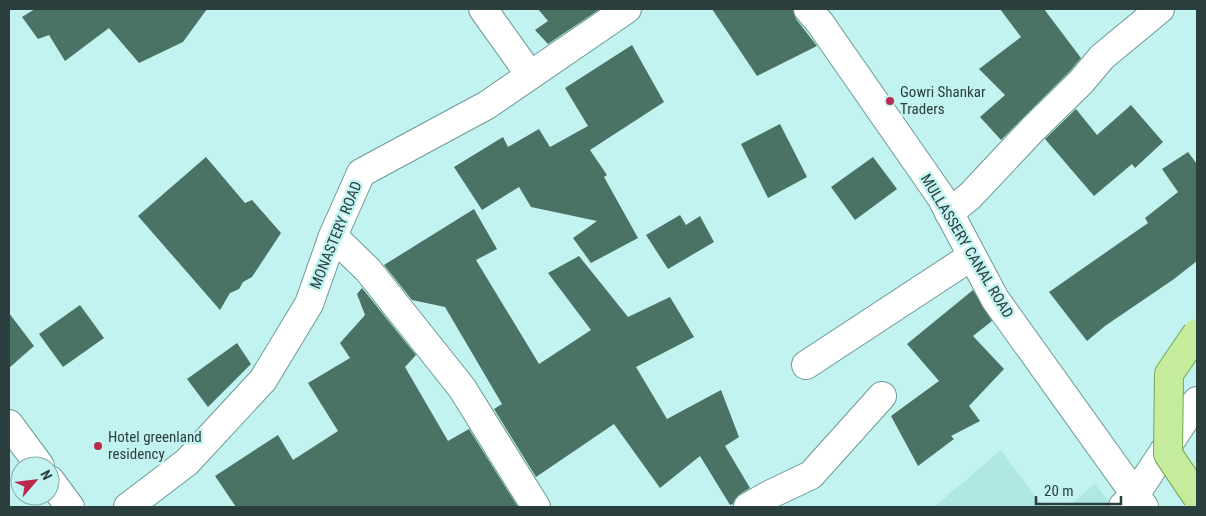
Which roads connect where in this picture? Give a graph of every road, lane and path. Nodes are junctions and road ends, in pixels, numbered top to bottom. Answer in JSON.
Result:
{"nodes":[{"id":1,"x":483,"y":9,"type":"edge"},
{"id":2,"x":627,"y":9,"type":"edge"},
{"id":3,"x":808,"y":9,"type":"edge"},
{"id":4,"x":1160,"y":9,"type":"edge"},
{"id":5,"x":530,"y":75,"type":"junction"},
{"id":6,"x":949,"y":213,"type":"junction"},
{"id":7,"x":333,"y":236,"type":"junction"},
{"id":8,"x":972,"y":256,"type":"junction"},
{"id":9,"x":1197,"y":333,"type":"edge"},
{"id":10,"x":806,"y":366,"type":"dead end"},
{"id":11,"x":882,"y":396,"type":"dead end"},
{"id":12,"x":1197,"y":401,"type":"edge"},
{"id":13,"x":9,"y":424,"type":"edge"},
{"id":14,"x":33,"y":456,"type":"edge"},
{"id":15,"x":60,"y":494,"type":"edge"},
{"id":16,"x":1197,"y":497,"type":"edge"},
{"id":17,"x":1133,"y":503,"type":"edge"},
{"id":18,"x":70,"y":507,"type":"edge"},
{"id":19,"x":128,"y":507,"type":"edge"},
{"id":20,"x":536,"y":507,"type":"edge"},
{"id":21,"x":748,"y":507,"type":"edge"}],
"edges":[{"from":1,"to":5,"type":"street"},
{"from":2,"to":5,"type":"street","name":"MONASTERY ROAD"},
{"from":3,"to":6,"type":"street","name":"MULLASSERY CANAL ROAD"},
{"from":4,"to":6,"type":"street"},
{"from":5,"to":7,"type":"street","name":"MONASTERY ROAD"},
{"from":6,"to":8,"type":"street","name":"MULLASSERY CANAL ROAD"},
{"from":7,"to":19,"type":"street","name":"MONASTERY ROAD"},
{"from":7,"to":20,"type":"street"},
{"from":8,"to":10,"type":"street"},
{"from":8,"to":17,"type":"street","name":"MULLASSERY CANAL ROAD"},
{"from":9,"to":16,"type":"main road","bridge":true},
{"from":11,"to":21,"type":"street"},
{"from":12,"to":17,"type":"street"},
{"from":13,"to":14,"type":"street"},
{"from":15,"to":18,"type":"street"}]}
